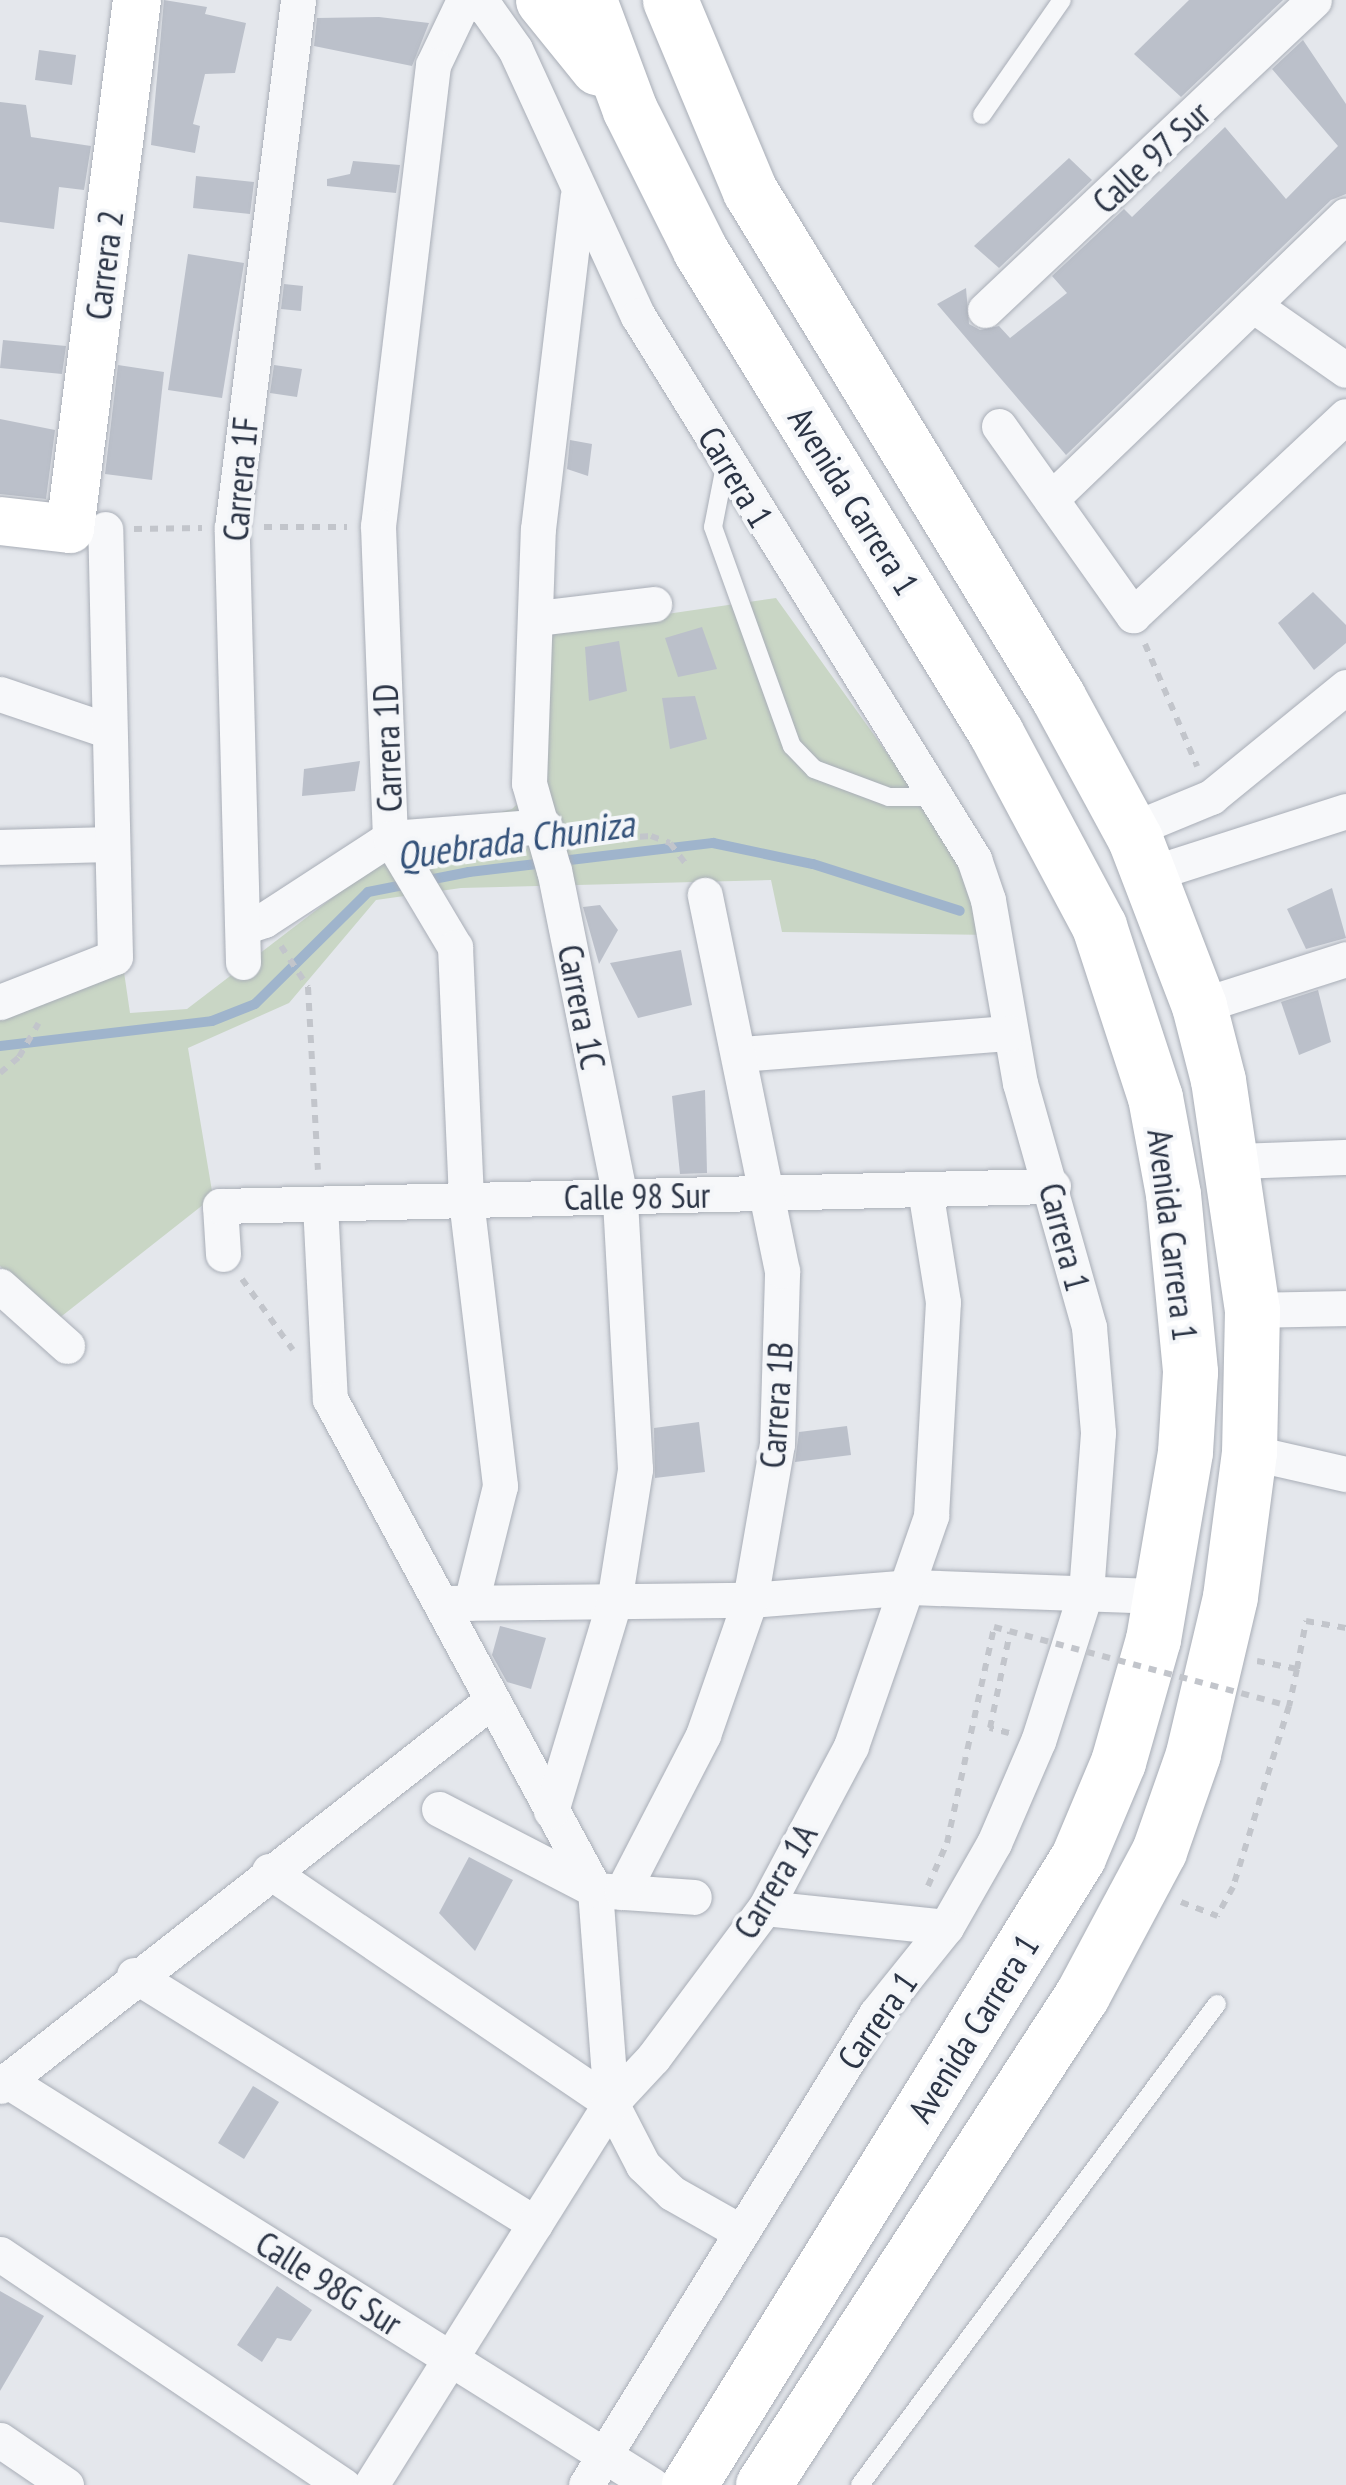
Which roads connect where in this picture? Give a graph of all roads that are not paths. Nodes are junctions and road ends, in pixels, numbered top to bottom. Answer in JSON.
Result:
{"nodes":[{"id":1,"x":137,"y":0,"type":"edge"},
{"id":2,"x":298,"y":0,"type":"edge"},
{"id":3,"x":464,"y":0,"type":"edge"},
{"id":4,"x":472,"y":0,"type":"edge"},
{"id":5,"x":543,"y":0,"type":"edge"},
{"id":6,"x":589,"y":0,"type":"edge"},
{"id":7,"x":670,"y":0,"type":"edge"},
{"id":8,"x":1062,"y":0,"type":"edge"},
{"id":9,"x":1314,"y":0,"type":"edge"},
{"id":10,"x":630,"y":110,"type":"junction"},
{"id":11,"x":982,"y":115,"type":"dead end"},
{"id":12,"x":578,"y":196,"type":"junction"},
{"id":13,"x":1346,"y":215,"type":"edge"},
{"id":14,"x":1253,"y":304,"type":"junction"},
{"id":15,"x":985,"y":310,"type":"dead end"},
{"id":16,"x":1346,"y":370,"type":"edge"},
{"id":17,"x":1346,"y":416,"type":"edge"},
{"id":18,"x":999,"y":426,"type":"dead end"},
{"id":19,"x":726,"y":461,"type":"junction"},
{"id":20,"x":1051,"y":499,"type":"junction"},
{"id":21,"x":0,"y":521,"type":"edge"},
{"id":22,"x":88,"y":529,"type":"junction"},
{"id":23,"x":654,"y":604,"type":"dead end"},
{"id":24,"x":537,"y":618,"type":"junction"},
{"id":25,"x":1346,"y":686,"type":"edge"},
{"id":26,"x":0,"y":694,"type":"edge"},
{"id":27,"x":110,"y":730,"type":"junction"},
{"id":28,"x":941,"y":796,"type":"junction"},
{"id":29,"x":1346,"y":811,"type":"edge"},
{"id":30,"x":112,"y":844,"type":"junction"},
{"id":31,"x":0,"y":846,"type":"edge"},
{"id":32,"x":549,"y":848,"type":"junction"},
{"id":33,"x":397,"y":850,"type":"junction"},
{"id":34,"x":1140,"y":852,"type":"junction"},
{"id":35,"x":696,"y":881,"type":"road end"},
{"id":36,"x":1346,"y":960,"type":"edge"},
{"id":37,"x":0,"y":1002,"type":"edge"},
{"id":38,"x":1200,"y":1006,"type":"junction"},
{"id":39,"x":1009,"y":1033,"type":"junction"},
{"id":40,"x":741,"y":1054,"type":"junction"},
{"id":41,"x":1339,"y":1154,"type":"edge"},
{"id":42,"x":1235,"y":1160,"type":"junction"},
{"id":43,"x":1053,"y":1186,"type":"junction"},
{"id":44,"x":925,"y":1190,"type":"junction"},
{"id":45,"x":767,"y":1193,"type":"junction"},
{"id":46,"x":620,"y":1196,"type":"junction"},
{"id":47,"x":466,"y":1200,"type":"junction"},
{"id":48,"x":320,"y":1204,"type":"junction"},
{"id":49,"x":223,"y":1254,"type":"road end"},
{"id":50,"x":0,"y":1286,"type":"edge"},
{"id":51,"x":1346,"y":1308,"type":"edge"},
{"id":52,"x":1252,"y":1310,"type":"junction"},
{"id":53,"x":66,"y":1346,"type":"dead end"},
{"id":54,"x":1248,"y":1452,"type":"junction"},
{"id":55,"x":1346,"y":1474,"type":"edge"},
{"id":56,"x":911,"y":1587,"type":"junction"},
{"id":57,"x":1086,"y":1591,"type":"junction"},
{"id":58,"x":1160,"y":1596,"type":"junction"},
{"id":59,"x":750,"y":1600,"type":"junction"},
{"id":60,"x":614,"y":1602,"type":"junction"},
{"id":61,"x":454,"y":1603,"type":"junction"},
{"id":62,"x":491,"y":1702,"type":"junction"},
{"id":63,"x":439,"y":1809,"type":"dead end"},
{"id":64,"x":551,"y":1811,"type":"junction"},
{"id":65,"x":269,"y":1871,"type":"junction"},
{"id":66,"x":608,"y":1891,"type":"junction"},
{"id":67,"x":694,"y":1897,"type":"dead end"},
{"id":68,"x":765,"y":1908,"type":"junction"},
{"id":69,"x":946,"y":1927,"type":"junction"},
{"id":70,"x":134,"y":1975,"type":"junction"},
{"id":71,"x":1217,"y":2004,"type":"dead end"},
{"id":72,"x":3,"y":2083,"type":"edge"},
{"id":73,"x":611,"y":2103,"type":"junction"},
{"id":74,"x":534,"y":2224,"type":"junction"},
{"id":75,"x":742,"y":2232,"type":"junction"},
{"id":76,"x":0,"y":2254,"type":"edge"},
{"id":77,"x":450,"y":2359,"type":"junction"},
{"id":78,"x":0,"y":2440,"type":"edge"},
{"id":79,"x":595,"y":2470,"type":"edge"},
{"id":80,"x":767,"y":2484,"type":"edge"},
{"id":81,"x":66,"y":2485,"type":"edge"},
{"id":82,"x":343,"y":2485,"type":"edge"},
{"id":83,"x":371,"y":2485,"type":"edge"},
{"id":84,"x":652,"y":2485,"type":"edge"},
{"id":85,"x":689,"y":2485,"type":"edge"},
{"id":86,"x":860,"y":2485,"type":"edge"}],
"edges":[{"from":1,"to":22,"type":"street","name":"Carrera 2"},
{"from":2,"to":33,"type":"street","name":"Carrera 1F"},
{"from":3,"to":33,"type":"street","name":"Carrera 1D"},
{"from":4,"to":12,"type":"street","name":"Carrera 1"},
{"from":5,"to":10,"type":"highway"},
{"from":6,"to":10,"type":"highway","name":"Avenida Carrera 1"},
{"from":7,"to":34,"type":"highway","name":"Avenida Carrera 1"},
{"from":8,"to":11,"type":"lane"},
{"from":9,"to":15,"type":"street","name":"Calle 97 Sur"},
{"from":10,"to":58,"type":"highway","name":"Avenida Carrera 1"},
{"from":12,"to":19,"type":"street","name":"Carrera 1"},
{"from":12,"to":24,"type":"street","name":"Carrera 1C"},
{"from":13,"to":14,"type":"street"},
{"from":14,"to":16,"type":"street"},
{"from":14,"to":20,"type":"street"},
{"from":17,"to":20,"type":"street"},
{"from":18,"to":20,"type":"street"},
{"from":19,"to":28,"type":"street","name":"Carrera 1"},
{"from":19,"to":28,"type":"lane"},
{"from":21,"to":22,"type":"street"},
{"from":22,"to":27,"type":"street","name":"Carrera 2"},
{"from":23,"to":24,"type":"street"},
{"from":24,"to":32,"type":"street","name":"Carrera 1C"},
{"from":25,"to":34,"type":"street"},
{"from":26,"to":27,"type":"street"},
{"from":27,"to":30,"type":"street","name":"Carrera 2"},
{"from":28,"to":39,"type":"street","name":"Carrera 1"},
{"from":29,"to":34,"type":"street"},
{"from":30,"to":31,"type":"street"},
{"from":30,"to":37,"type":"street","name":"Carrera 2"},
{"from":32,"to":33,"type":"street"},
{"from":32,"to":46,"type":"street","name":"Carrera 1C"},
{"from":33,"to":47,"type":"street","name":"Carrera 1D"},
{"from":34,"to":38,"type":"highway","name":"Avenida Carrera 1"},
{"from":35,"to":40,"type":"street","name":"Carrera 1B"},
{"from":36,"to":38,"type":"street"},
{"from":38,"to":42,"type":"highway","name":"Avenida Carrera 1"},
{"from":39,"to":40,"type":"street"},
{"from":39,"to":43,"type":"street","name":"Carrera 1"},
{"from":40,"to":45,"type":"street","name":"Carrera 1B"},
{"from":41,"to":42,"type":"street"},
{"from":42,"to":52,"type":"highway","name":"Avenida Carrera 1"},
{"from":43,"to":44,"type":"street","name":"Calle 98 Sur"},
{"from":43,"to":57,"type":"street","name":"Carrera 1"},
{"from":44,"to":45,"type":"street","name":"Calle 98 Sur"},
{"from":44,"to":56,"type":"street","name":"Carrera 1A"},
{"from":45,"to":46,"type":"street","name":"Calle 98 Sur"},
{"from":45,"to":59,"type":"street","name":"Carrera 1B"},
{"from":46,"to":47,"type":"street","name":"Calle 98 Sur"},
{"from":46,"to":60,"type":"street","name":"Carrera 1C"},
{"from":47,"to":48,"type":"street","name":"Calle 98 Sur"},
{"from":47,"to":61,"type":"street","name":"Carrera 1D"},
{"from":48,"to":49,"type":"street","name":"Calle 98 Sur"},
{"from":48,"to":61,"type":"street"},
{"from":50,"to":53,"type":"street"},
{"from":51,"to":52,"type":"street"},
{"from":52,"to":54,"type":"highway","name":"Avenida Carrera 1"},
{"from":54,"to":55,"type":"street"},
{"from":54,"to":80,"type":"highway","name":"Avenida Carrera 1"},
{"from":56,"to":57,"type":"street"},
{"from":56,"to":59,"type":"street"},
{"from":56,"to":68,"type":"street","name":"Carrera 1A"},
{"from":57,"to":58,"type":"street"},
{"from":57,"to":69,"type":"street","name":"Carrera 1"},
{"from":58,"to":85,"type":"highway","name":"Avenida Carrera 1"},
{"from":59,"to":60,"type":"street"},
{"from":59,"to":66,"type":"street","name":"Carrera 1B"},
{"from":60,"to":61,"type":"street"},
{"from":60,"to":64,"type":"street","name":"Carrera 1C"},
{"from":61,"to":62,"type":"street"},
{"from":62,"to":64,"type":"street"},
{"from":62,"to":65,"type":"street"},
{"from":63,"to":66,"type":"street"},
{"from":64,"to":66,"type":"street"},
{"from":65,"to":70,"type":"street"},
{"from":65,"to":73,"type":"street"},
{"from":66,"to":67,"type":"street"},
{"from":66,"to":73,"type":"street"},
{"from":68,"to":69,"type":"street"},
{"from":68,"to":73,"type":"street","name":"Carrera 1A"},
{"from":69,"to":75,"type":"street","name":"Carrera 1"},
{"from":70,"to":72,"type":"street"},
{"from":70,"to":74,"type":"street"},
{"from":71,"to":86,"type":"lane"},
{"from":72,"to":77,"type":"street","name":"Calle 98G Sur"},
{"from":73,"to":74,"type":"street","name":"Carrera 1A"},
{"from":73,"to":75,"type":"street"},
{"from":74,"to":77,"type":"street","name":"Carrera 1A"},
{"from":75,"to":79,"type":"street","name":"Carrera 1"},
{"from":76,"to":82,"type":"street"},
{"from":77,"to":79,"type":"street","name":"Calle 98G Sur"},
{"from":77,"to":83,"type":"street","name":"Carrera 1A"},
{"from":78,"to":81,"type":"street"},
{"from":79,"to":84,"type":"street","name":"Calle 98G Sur"}]}
